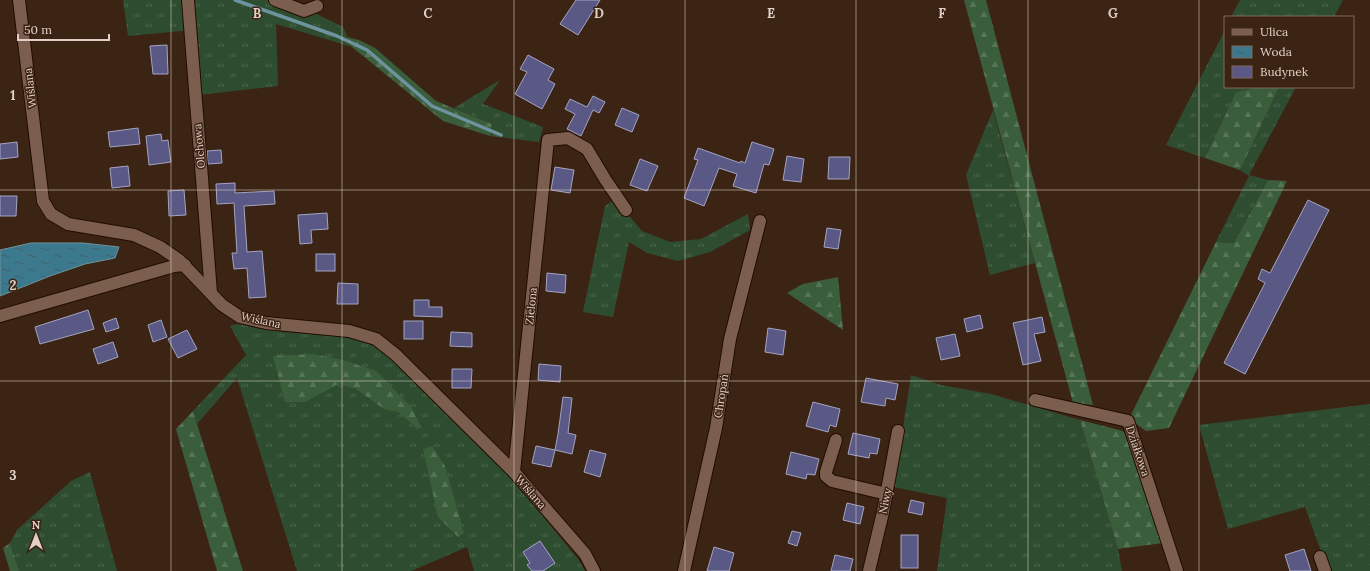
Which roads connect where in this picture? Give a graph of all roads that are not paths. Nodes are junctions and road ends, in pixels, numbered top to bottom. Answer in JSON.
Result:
{"nodes":[{"id":1,"x":19,"y":0,"type":"edge"},
{"id":2,"x":188,"y":0,"type":"edge"},
{"id":3,"x":275,"y":0,"type":"edge"},
{"id":4,"x":317,"y":6,"type":"dead end"},
{"id":5,"x":626,"y":210,"type":"dead end"},
{"id":6,"x":760,"y":221,"type":"dead end"},
{"id":7,"x":185,"y":265,"type":"junction"},
{"id":8,"x":211,"y":293,"type":"junction"},
{"id":9,"x":0,"y":316,"type":"edge"},
{"id":10,"x":1035,"y":400,"type":"dead end"},
{"id":11,"x":898,"y":431,"type":"dead end"},
{"id":12,"x":836,"y":440,"type":"dead end"},
{"id":13,"x":514,"y":472,"type":"junction"},
{"id":14,"x":886,"y":494,"type":"junction"},
{"id":15,"x":1320,"y":557,"type":"dead end"},
{"id":16,"x":594,"y":571,"type":"edge"},
{"id":17,"x":684,"y":571,"type":"edge"},
{"id":18,"x":869,"y":571,"type":"edge"},
{"id":19,"x":1177,"y":571,"type":"edge"},
{"id":20,"x":1325,"y":571,"type":"edge"}],
"edges":[{"from":1,"to":7,"type":"street","name":"Wiślana"},
{"from":2,"to":8,"type":"street","name":"Olchowa"},
{"from":3,"to":4,"type":"street"},
{"from":5,"to":13,"type":"street","name":"Zielona"},
{"from":6,"to":17,"type":"street","name":"Chropań"},
{"from":7,"to":8,"type":"street","name":"Wiślana"},
{"from":7,"to":9,"type":"street"},
{"from":8,"to":13,"type":"street","name":"Wiślana"},
{"from":10,"to":19,"type":"street","name":"Działkowa"},
{"from":11,"to":14,"type":"street","name":"Niwy"},
{"from":12,"to":14,"type":"street"},
{"from":13,"to":16,"type":"street","name":"Wiślana"},
{"from":14,"to":18,"type":"street","name":"Niwy"},
{"from":15,"to":20,"type":"street"}]}
